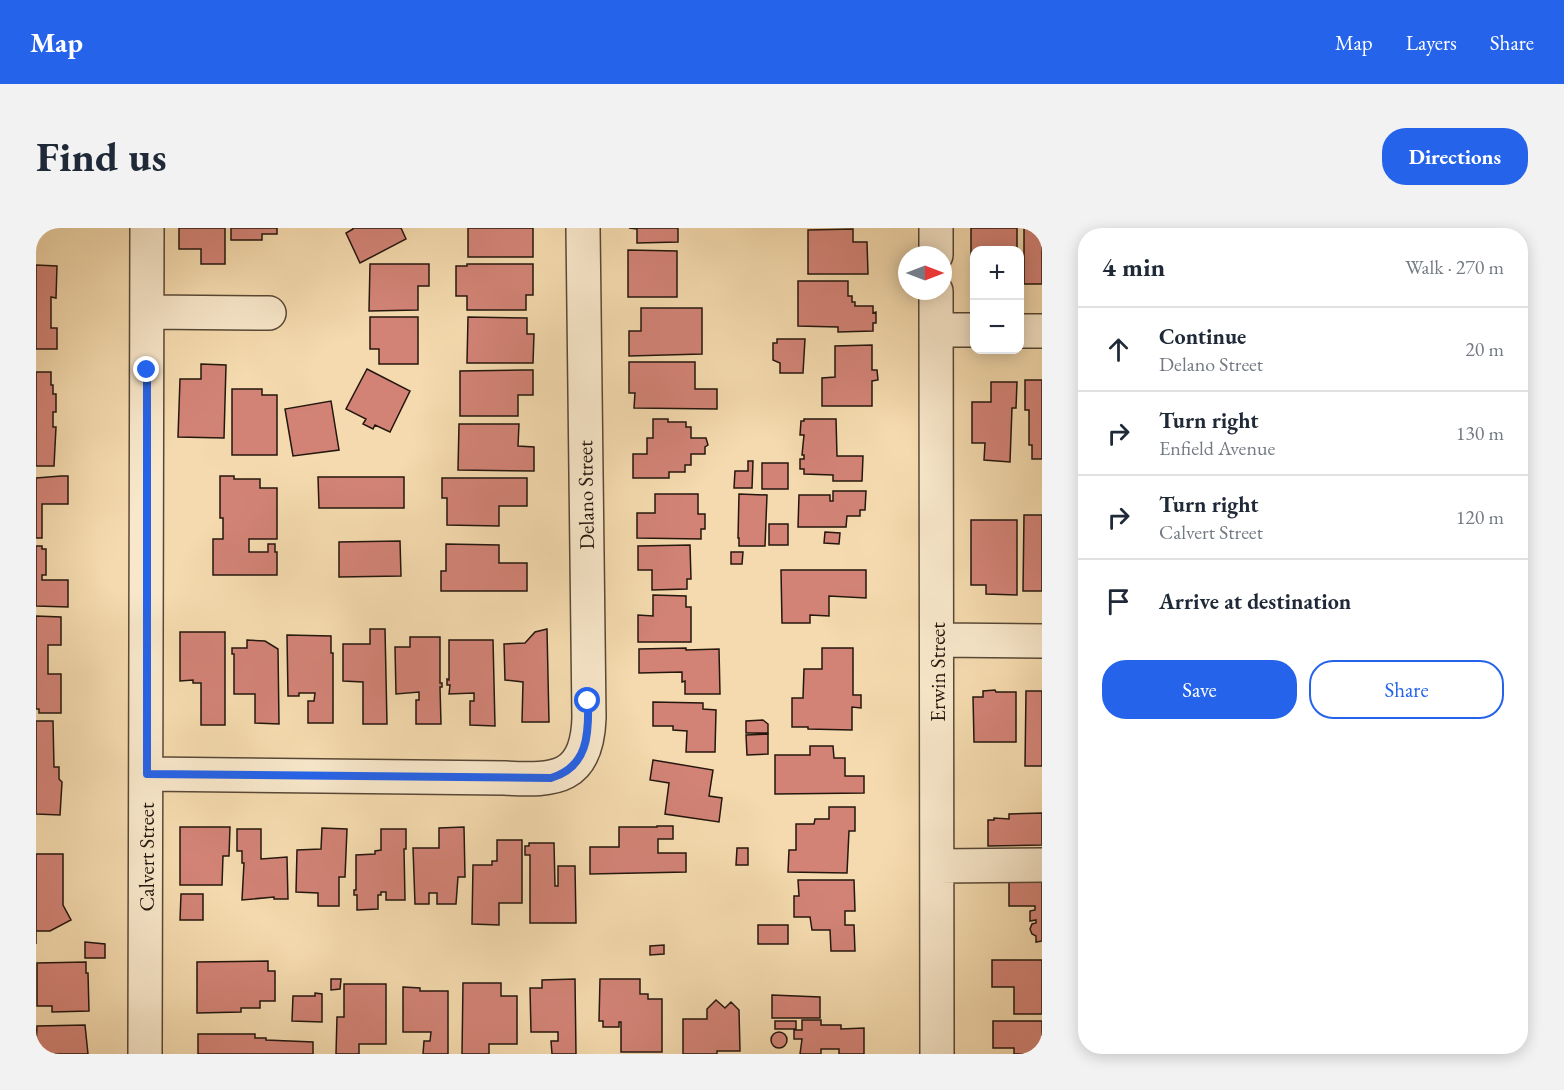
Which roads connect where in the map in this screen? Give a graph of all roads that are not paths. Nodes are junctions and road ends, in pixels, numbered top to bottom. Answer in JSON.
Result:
{"nodes":[{"id":1,"x":147,"y":228,"type":"edge"},
{"id":2,"x":583,"y":228,"type":"edge"},
{"id":3,"x":936,"y":228,"type":"edge"},
{"id":4,"x":936,"y":246,"type":"edge"},
{"id":5,"x":936,"y":300,"type":"edge"},
{"id":6,"x":147,"y":312,"type":"junction"},
{"id":7,"x":269,"y":313,"type":"dead end"},
{"id":8,"x":936,"y":330,"type":"junction"},
{"id":9,"x":970,"y":330,"type":"edge"},
{"id":10,"x":1024,"y":331,"type":"edge"},
{"id":11,"x":1042,"y":331,"type":"edge"},
{"id":12,"x":938,"y":640,"type":"junction"},
{"id":13,"x":1042,"y":641,"type":"edge"},
{"id":14,"x":147,"y":774,"type":"junction"},
{"id":15,"x":938,"y":866,"type":"junction"},
{"id":16,"x":1042,"y":866,"type":"edge"},
{"id":17,"x":145,"y":1054,"type":"edge"},
{"id":18,"x":937,"y":1054,"type":"edge"}],
"edges":[{"from":1,"to":6,"type":"street","name":"Calvert Street"},
{"from":2,"to":14,"type":"street","name":"Delano Street"},
{"from":3,"to":4,"type":"street"},
{"from":5,"to":8,"type":"street","name":"Erwin Street"},
{"from":6,"to":7,"type":"street"},
{"from":6,"to":14,"type":"street","name":"Calvert Street"},
{"from":8,"to":9,"type":"street"},
{"from":8,"to":12,"type":"street","name":"Erwin Street"},
{"from":10,"to":11,"type":"street"},
{"from":12,"to":13,"type":"street"},
{"from":12,"to":15,"type":"street","name":"Erwin Street"},
{"from":14,"to":17,"type":"street","name":"Calvert Street"},
{"from":15,"to":16,"type":"street"},
{"from":15,"to":18,"type":"street","name":"Erwin Street"}]}
